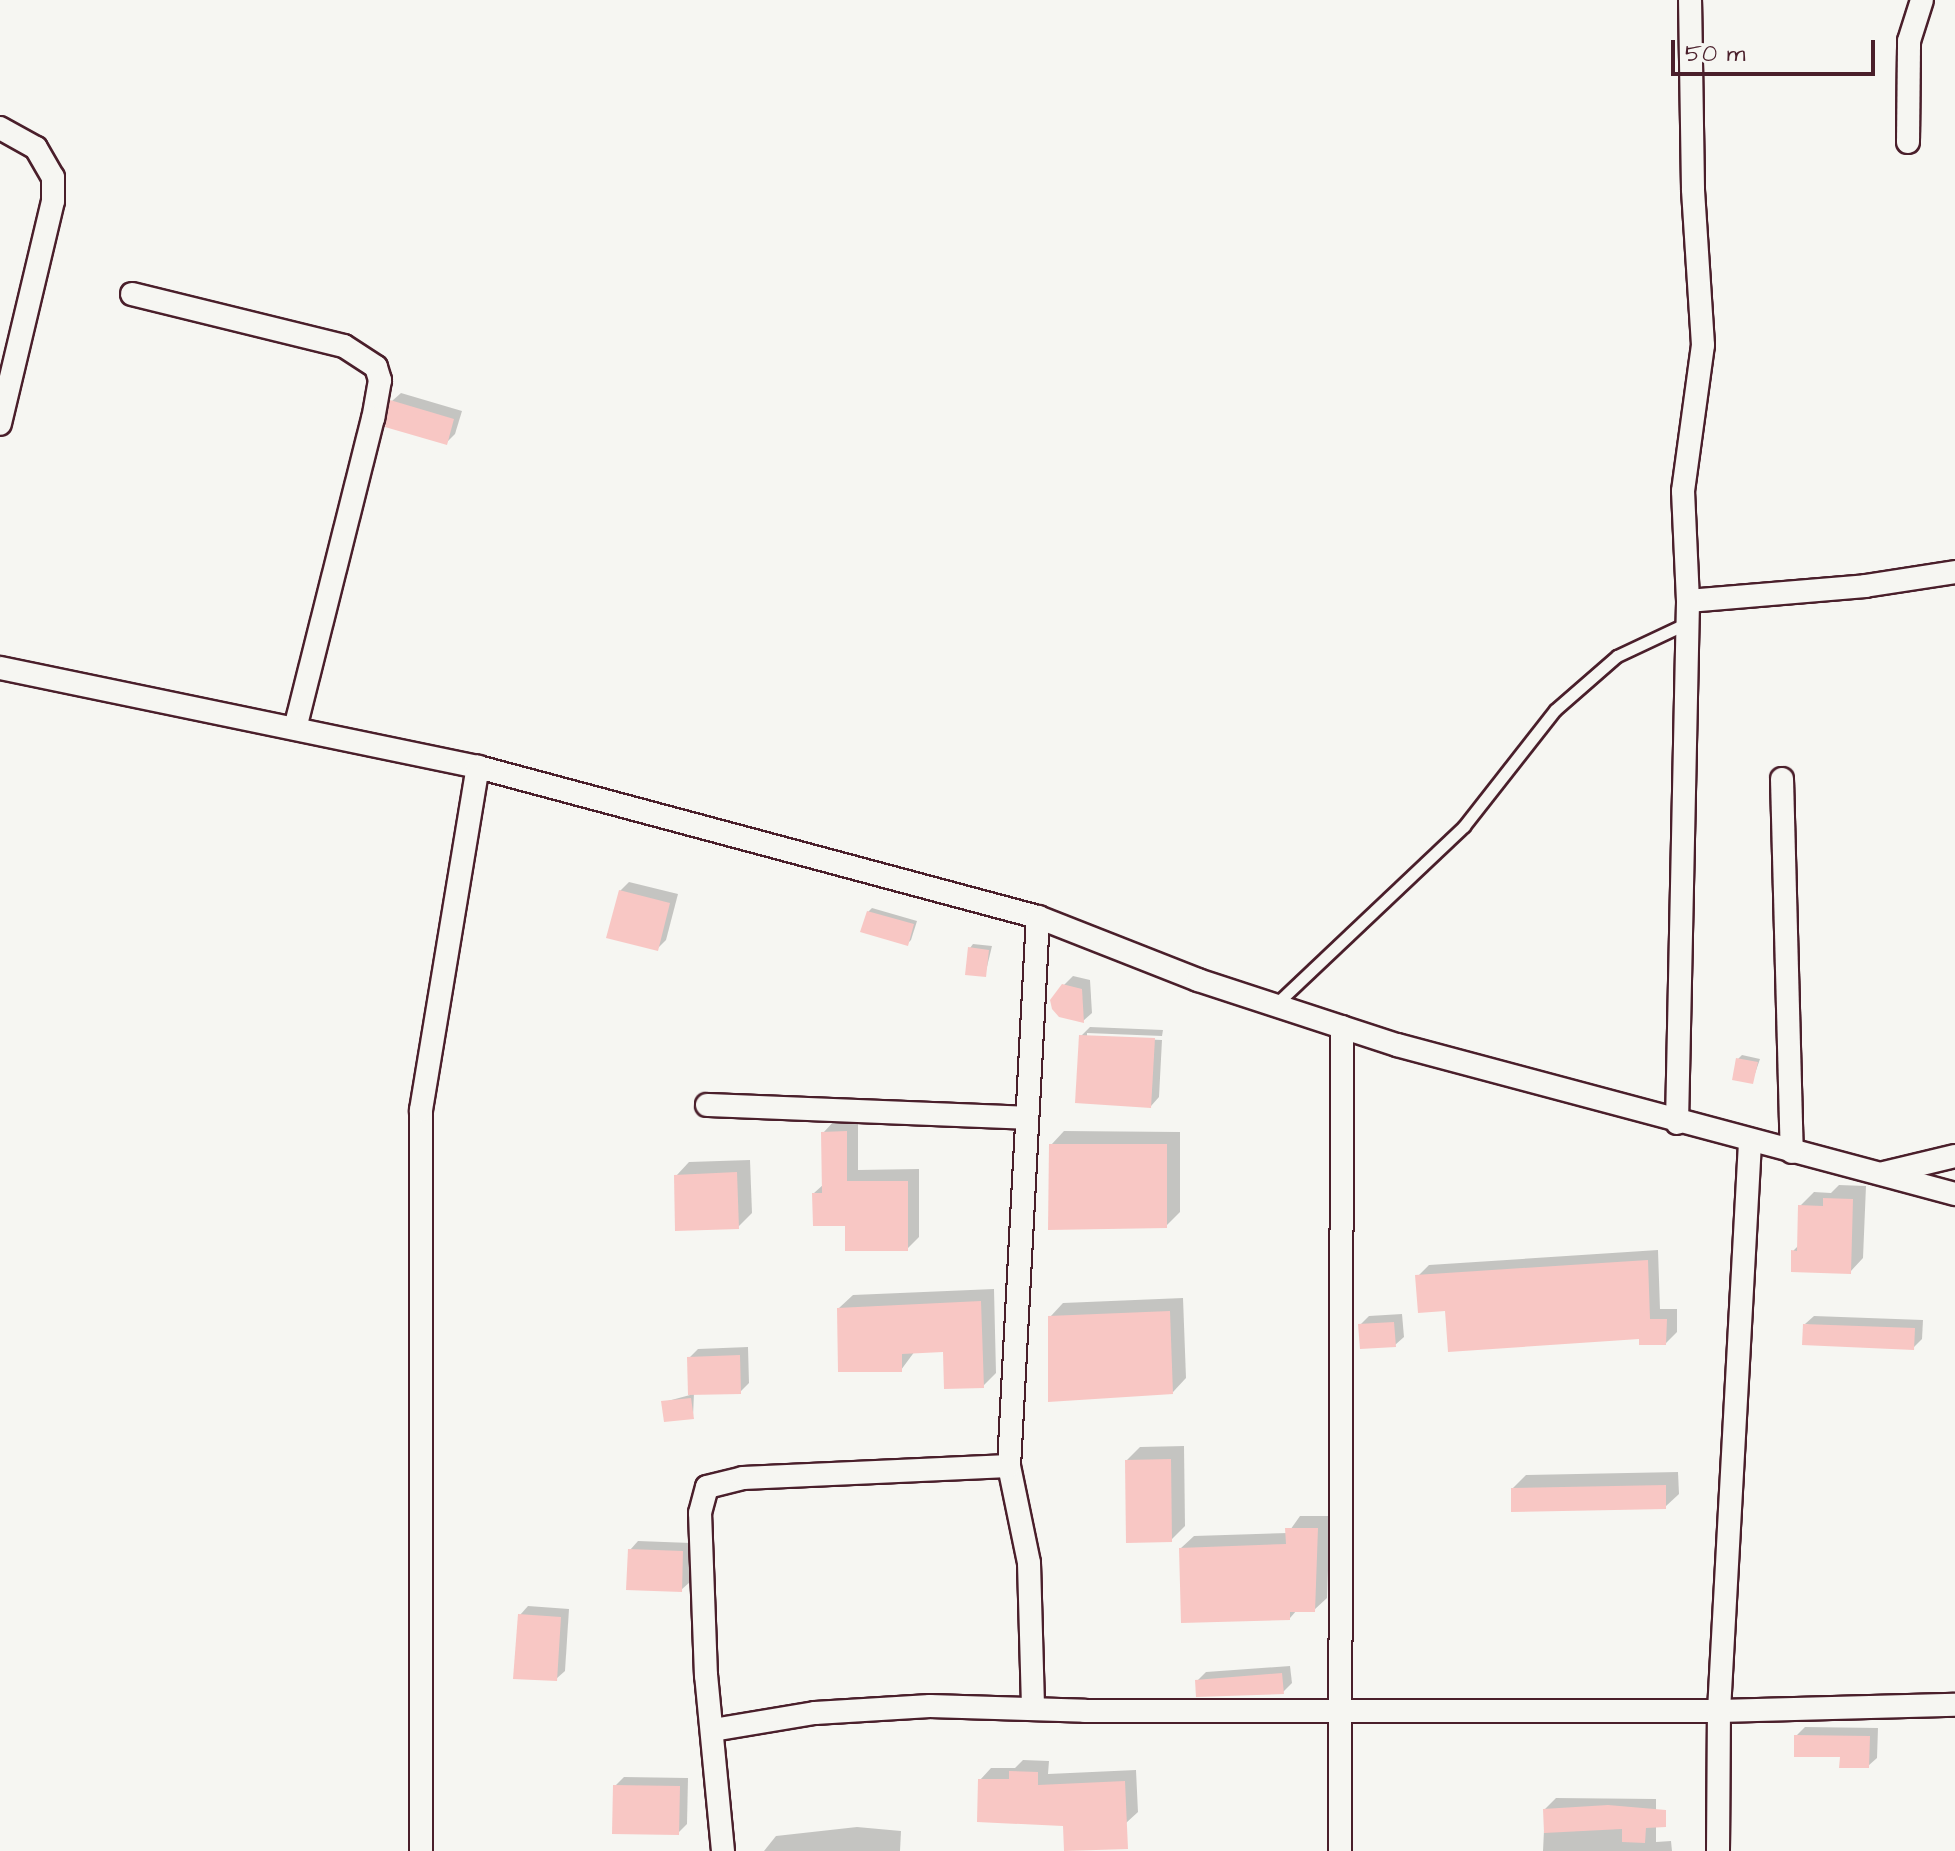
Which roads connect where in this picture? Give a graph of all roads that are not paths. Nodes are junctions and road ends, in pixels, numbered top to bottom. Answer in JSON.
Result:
{"nodes":[{"id":1,"x":1690,"y":0,"type":"edge"},
{"id":2,"x":1922,"y":0,"type":"edge"},
{"id":3,"x":0,"y":128,"type":"edge"},
{"id":4,"x":1908,"y":142,"type":"dead end"},
{"id":5,"x":132,"y":294,"type":"dead end"},
{"id":6,"x":0,"y":424,"type":"edge"},
{"id":7,"x":1955,"y":572,"type":"edge"},
{"id":8,"x":1687,"y":612,"type":"junction"},
{"id":9,"x":0,"y":668,"type":"edge"},
{"id":10,"x":295,"y":728,"type":"junction"},
{"id":11,"x":478,"y":767,"type":"junction"},
{"id":12,"x":1782,"y":779,"type":"dead end"},
{"id":13,"x":1038,"y":917,"type":"junction"},
{"id":14,"x":1275,"y":1005,"type":"junction"},
{"id":15,"x":1342,"y":1027,"type":"junction"},
{"id":16,"x":707,"y":1105,"type":"dead end"},
{"id":17,"x":1027,"y":1118,"type":"junction"},
{"id":18,"x":1677,"y":1123,"type":"junction"},
{"id":19,"x":1750,"y":1142,"type":"junction"},
{"id":20,"x":1792,"y":1152,"type":"junction"},
{"id":21,"x":1955,"y":1156,"type":"edge"},
{"id":22,"x":1883,"y":1173,"type":"junction"},
{"id":23,"x":1955,"y":1194,"type":"edge"},
{"id":24,"x":1009,"y":1466,"type":"junction"},
{"id":25,"x":1955,"y":1705,"type":"edge"},
{"id":26,"x":1033,"y":1709,"type":"junction"},
{"id":27,"x":1340,"y":1711,"type":"junction"},
{"id":28,"x":1719,"y":1711,"type":"junction"},
{"id":29,"x":713,"y":1730,"type":"junction"},
{"id":30,"x":421,"y":1851,"type":"edge"},
{"id":31,"x":723,"y":1851,"type":"edge"},
{"id":32,"x":1340,"y":1851,"type":"edge"},
{"id":33,"x":1718,"y":1851,"type":"edge"}],
"edges":[{"from":1,"to":8,"type":"street"},
{"from":2,"to":4,"type":"street"},
{"from":3,"to":6,"type":"street"},
{"from":5,"to":10,"type":"street"},
{"from":7,"to":8,"type":"street"},
{"from":8,"to":14,"type":"lane"},
{"from":8,"to":18,"type":"street"},
{"from":9,"to":10,"type":"street"},
{"from":10,"to":11,"type":"street"},
{"from":11,"to":13,"type":"street"},
{"from":11,"to":30,"type":"street"},
{"from":12,"to":20,"type":"street"},
{"from":13,"to":14,"type":"street"},
{"from":13,"to":17,"type":"street"},
{"from":14,"to":15,"type":"street"},
{"from":15,"to":18,"type":"street"},
{"from":15,"to":27,"type":"street"},
{"from":16,"to":17,"type":"street"},
{"from":17,"to":24,"type":"street"},
{"from":18,"to":19,"type":"street"},
{"from":19,"to":20,"type":"street"},
{"from":19,"to":28,"type":"street"},
{"from":20,"to":22,"type":"street"},
{"from":21,"to":22,"type":"street"},
{"from":22,"to":23,"type":"street"},
{"from":24,"to":26,"type":"street"},
{"from":24,"to":29,"type":"street"},
{"from":25,"to":28,"type":"street"},
{"from":26,"to":27,"type":"street"},
{"from":26,"to":29,"type":"street"},
{"from":27,"to":28,"type":"street"},
{"from":27,"to":32,"type":"street"},
{"from":28,"to":33,"type":"street"},
{"from":29,"to":31,"type":"street"}]}
